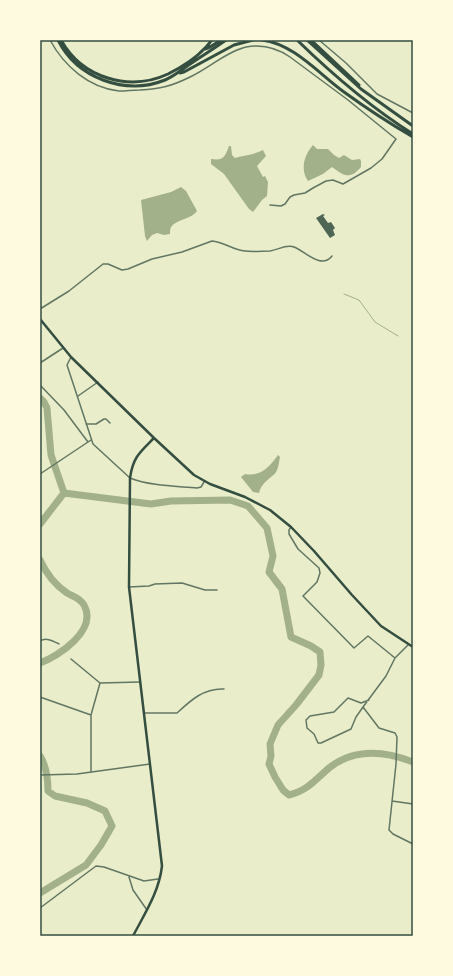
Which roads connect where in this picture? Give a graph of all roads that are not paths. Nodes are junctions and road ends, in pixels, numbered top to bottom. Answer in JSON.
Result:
{"nodes":[{"id":1,"x":50,"y":40,"type":"edge"},
{"id":2,"x":58,"y":40,"type":"edge"},
{"id":3,"x":62,"y":40,"type":"edge"},
{"id":4,"x":212,"y":40,"type":"edge"},
{"id":5,"x":221,"y":40,"type":"edge"},
{"id":6,"x":226,"y":40,"type":"edge"},
{"id":7,"x":252,"y":40,"type":"edge"},
{"id":8,"x":262,"y":40,"type":"edge"},
{"id":9,"x":297,"y":40,"type":"edge"},
{"id":10,"x":307,"y":40,"type":"edge"},
{"id":11,"x":311,"y":40,"type":"edge"},
{"id":12,"x":319,"y":40,"type":"edge"},
{"id":13,"x":205,"y":48,"type":"junction"},
{"id":14,"x":180,"y":73,"type":"junction"},
{"id":15,"x":366,"y":93,"type":"junction"},
{"id":16,"x":413,"y":113,"type":"edge"},
{"id":17,"x":413,"y":126,"type":"edge"},
{"id":18,"x":413,"y":134,"type":"edge"},
{"id":19,"x":413,"y":137,"type":"edge"},
{"id":20,"x":270,"y":206,"type":"dead end"},
{"id":21,"x":332,"y":256,"type":"dead end"},
{"id":22,"x":40,"y":309,"type":"edge"},
{"id":23,"x":40,"y":319,"type":"edge"},
{"id":24,"x":63,"y":348,"type":"junction"},
{"id":25,"x":72,"y":357,"type":"junction"},
{"id":26,"x":40,"y":363,"type":"edge"},
{"id":27,"x":98,"y":382,"type":"junction"},
{"id":28,"x":40,"y":385,"type":"edge"},
{"id":29,"x":78,"y":397,"type":"junction"},
{"id":30,"x":110,"y":423,"type":"dead end"},
{"id":31,"x":86,"y":424,"type":"junction"},
{"id":32,"x":154,"y":438,"type":"junction"},
{"id":33,"x":91,"y":440,"type":"junction"},
{"id":34,"x":88,"y":442,"type":"junction"},
{"id":35,"x":41,"y":474,"type":"edge"},
{"id":36,"x":130,"y":478,"type":"junction"},
{"id":37,"x":204,"y":481,"type":"junction"},
{"id":38,"x":291,"y":527,"type":"junction"},
{"id":39,"x":129,"y":587,"type":"junction"},
{"id":40,"x":217,"y":590,"type":"dead end"},
{"id":41,"x":40,"y":641,"type":"edge"},
{"id":42,"x":59,"y":644,"type":"dead end"},
{"id":43,"x":408,"y":645,"type":"junction"},
{"id":44,"x":413,"y":647,"type":"edge"},
{"id":45,"x":71,"y":658,"type":"dead end"},
{"id":46,"x":395,"y":658,"type":"junction"},
{"id":47,"x":140,"y":682,"type":"junction"},
{"id":48,"x":100,"y":683,"type":"junction"},
{"id":49,"x":224,"y":689,"type":"dead end"},
{"id":50,"x":40,"y":697,"type":"edge"},
{"id":51,"x":369,"y":700,"type":"junction"},
{"id":52,"x":363,"y":707,"type":"junction"},
{"id":53,"x":144,"y":713,"type":"junction"},
{"id":54,"x":91,"y":715,"type":"junction"},
{"id":55,"x":150,"y":764,"type":"junction"},
{"id":56,"x":91,"y":771,"type":"junction"},
{"id":57,"x":40,"y":775,"type":"edge"},
{"id":58,"x":392,"y":801,"type":"junction"},
{"id":59,"x":413,"y":804,"type":"edge"},
{"id":60,"x":413,"y":844,"type":"edge"},
{"id":61,"x":129,"y":877,"type":"junction"},
{"id":62,"x":160,"y":879,"type":"junction"},
{"id":63,"x":40,"y":908,"type":"edge"},
{"id":64,"x":147,"y":910,"type":"junction"},
{"id":65,"x":133,"y":936,"type":"edge"}],
"edges":[{"from":1,"to":20,"type":"street"},
{"from":2,"to":14,"type":"highway"},
{"from":3,"to":13,"type":"highway"},
{"from":4,"to":13,"type":"highway"},
{"from":5,"to":13,"type":"highway"},
{"from":6,"to":14,"type":"highway"},
{"from":7,"to":14,"type":"highway"},
{"from":8,"to":19,"type":"highway"},
{"from":9,"to":18,"type":"highway"},
{"from":10,"to":15,"type":"highway"},
{"from":11,"to":15,"type":"highway"},
{"from":12,"to":16,"type":"street"},
{"from":15,"to":17,"type":"highway"},
{"from":21,"to":22,"type":"street"},
{"from":23,"to":24,"type":"main road"},
{"from":24,"to":25,"type":"main road"},
{"from":24,"to":26,"type":"street"},
{"from":25,"to":27,"type":"main road"},
{"from":25,"to":29,"type":"street"},
{"from":27,"to":29,"type":"street"},
{"from":27,"to":32,"type":"main road"},
{"from":28,"to":34,"type":"street"},
{"from":29,"to":31,"type":"street"},
{"from":30,"to":31,"type":"street"},
{"from":31,"to":33,"type":"street"},
{"from":32,"to":36,"type":"main road"},
{"from":32,"to":37,"type":"main road"},
{"from":33,"to":34,"type":"street"},
{"from":33,"to":36,"type":"street"},
{"from":34,"to":35,"type":"street"},
{"from":36,"to":37,"type":"street"},
{"from":36,"to":39,"type":"main road"},
{"from":37,"to":38,"type":"main road"},
{"from":38,"to":43,"type":"main road"},
{"from":38,"to":46,"type":"street"},
{"from":39,"to":40,"type":"street"},
{"from":39,"to":47,"type":"main road"},
{"from":41,"to":42,"type":"street"},
{"from":43,"to":44,"type":"main road"},
{"from":43,"to":46,"type":"street"},
{"from":45,"to":48,"type":"street"},
{"from":46,"to":51,"type":"street"},
{"from":47,"to":48,"type":"street"},
{"from":47,"to":53,"type":"main road"},
{"from":48,"to":54,"type":"street"},
{"from":49,"to":53,"type":"street"},
{"from":50,"to":54,"type":"street"},
{"from":51,"to":52,"type":"street"},
{"from":51,"to":52,"type":"street"},
{"from":52,"to":58,"type":"street"},
{"from":53,"to":55,"type":"main road"},
{"from":54,"to":56,"type":"street"},
{"from":55,"to":56,"type":"street"},
{"from":55,"to":62,"type":"main road"},
{"from":56,"to":57,"type":"street"},
{"from":58,"to":59,"type":"street"},
{"from":58,"to":60,"type":"street"},
{"from":61,"to":62,"type":"street"},
{"from":61,"to":63,"type":"street"},
{"from":61,"to":64,"type":"street"},
{"from":62,"to":64,"type":"main road"},
{"from":64,"to":65,"type":"main road"}]}
